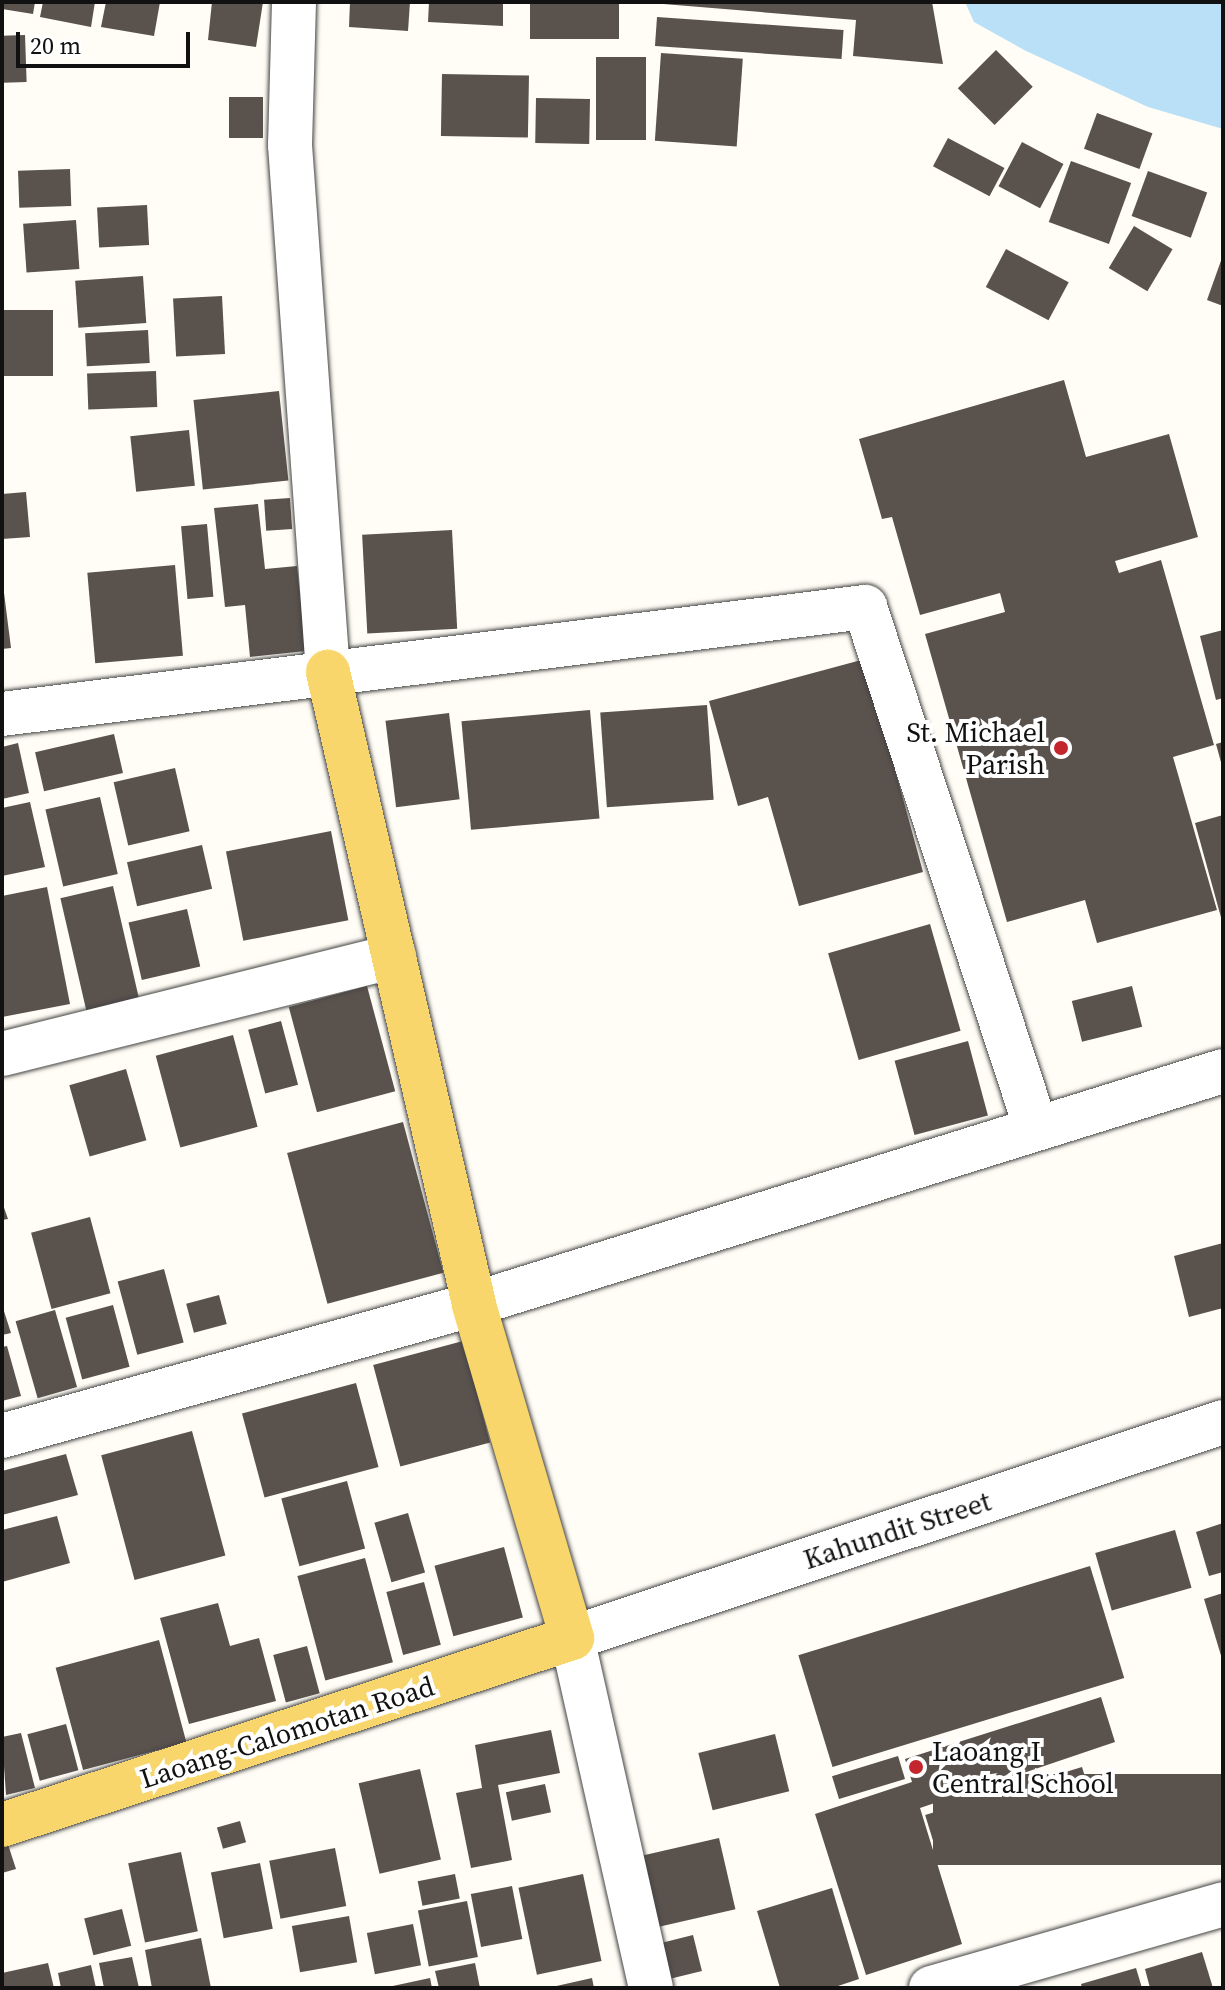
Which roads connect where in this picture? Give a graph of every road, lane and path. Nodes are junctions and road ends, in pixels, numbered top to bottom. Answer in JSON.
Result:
{"nodes":[{"id":1,"x":294,"y":2,"type":"edge"},
{"id":2,"x":328,"y":672,"type":"junction"},
{"id":3,"x":2,"y":714,"type":"edge"},
{"id":4,"x":394,"y":956,"type":"junction"},
{"id":5,"x":2,"y":1054,"type":"edge"},
{"id":6,"x":1223,"y":1071,"type":"edge"},
{"id":7,"x":1036,"y":1128,"type":"junction"},
{"id":8,"x":474,"y":1304,"type":"junction"},
{"id":9,"x":1223,"y":1422,"type":"edge"},
{"id":10,"x":2,"y":1436,"type":"edge"},
{"id":11,"x":572,"y":1638,"type":"junction"},
{"id":12,"x":2,"y":1825,"type":"edge"},
{"id":13,"x":1223,"y":1904,"type":"edge"},
{"id":14,"x":651,"y":1988,"type":"edge"},
{"id":15,"x":931,"y":1988,"type":"edge"}],
"edges":[{"from":1,"to":2,"type":"street"},
{"from":2,"to":3,"type":"street"},
{"from":2,"to":4,"type":"main road"},
{"from":2,"to":7,"type":"street"},
{"from":4,"to":5,"type":"street"},
{"from":4,"to":8,"type":"main road"},
{"from":6,"to":7,"type":"street"},
{"from":7,"to":8,"type":"street"},
{"from":8,"to":10,"type":"street"},
{"from":8,"to":11,"type":"main road"},
{"from":9,"to":11,"type":"street","name":"Kahundit Street"},
{"from":11,"to":12,"type":"main road","name":"Laoang-Calomotan Road"},
{"from":11,"to":14,"type":"street"},
{"from":13,"to":15,"type":"street"}]}
